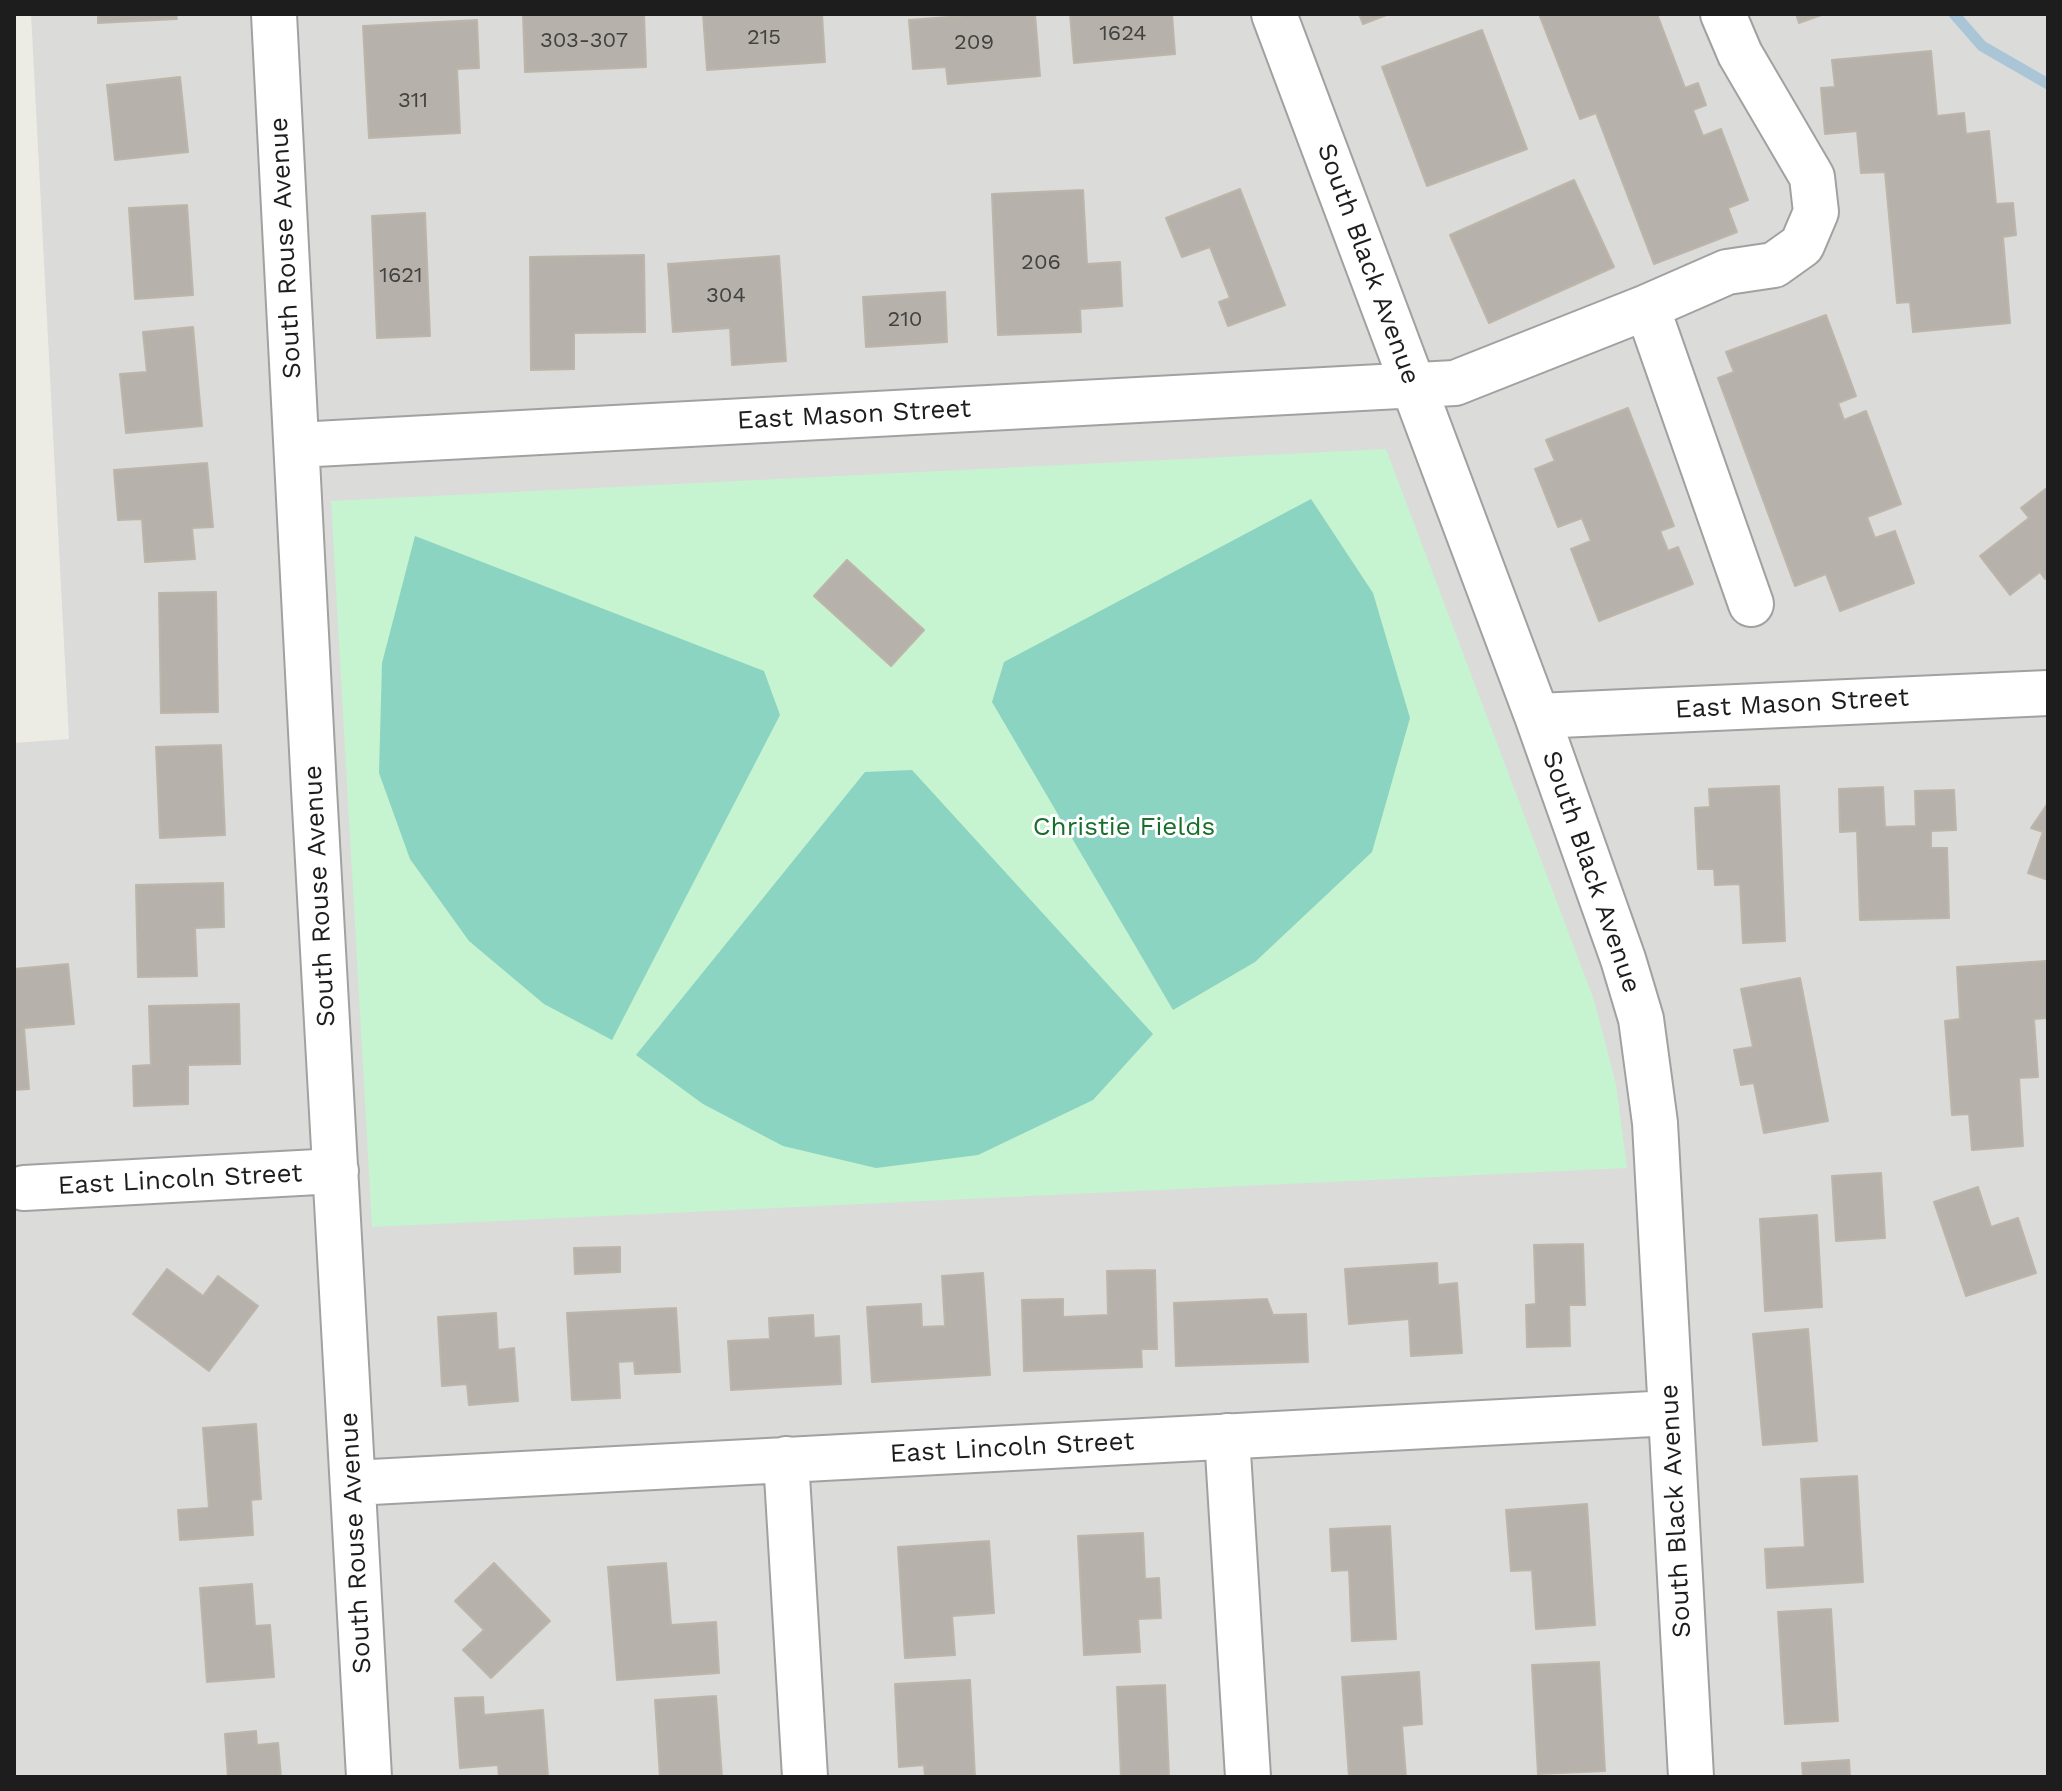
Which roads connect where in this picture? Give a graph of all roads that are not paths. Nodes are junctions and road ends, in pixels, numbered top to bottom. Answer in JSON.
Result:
{"nodes":[{"id":1,"x":274,"y":14,"type":"edge"},
{"id":2,"x":1274,"y":14,"type":"edge"},
{"id":3,"x":1723,"y":14,"type":"edge"},
{"id":4,"x":1647,"y":307,"type":"junction"},
{"id":5,"x":1412,"y":386,"type":"junction"},
{"id":6,"x":297,"y":445,"type":"junction"},
{"id":7,"x":1751,"y":604,"type":"dead end"},
{"id":8,"x":2048,"y":693,"type":"edge"},
{"id":9,"x":1537,"y":716,"type":"junction"},
{"id":10,"x":336,"y":1171,"type":"junction"},
{"id":11,"x":24,"y":1188,"type":"dead end"},
{"id":12,"x":1671,"y":1413,"type":"junction"},
{"id":13,"x":1227,"y":1436,"type":"junction"},
{"id":14,"x":786,"y":1459,"type":"junction"},
{"id":15,"x":353,"y":1483,"type":"junction"},
{"id":16,"x":369,"y":1777,"type":"edge"},
{"id":17,"x":805,"y":1777,"type":"edge"},
{"id":18,"x":1248,"y":1777,"type":"edge"},
{"id":19,"x":1691,"y":1777,"type":"edge"}],
"edges":[{"from":1,"to":6,"type":"street","name":"South Rouse Avenue"},
{"from":2,"to":5,"type":"street","name":"South Black Avenue"},
{"from":3,"to":4,"type":"street","name":"East Mason Street"},
{"from":4,"to":5,"type":"street","name":"East Mason Street"},
{"from":4,"to":7,"type":"street"},
{"from":5,"to":6,"type":"street","name":"East Mason Street"},
{"from":5,"to":9,"type":"street","name":"South Black Avenue"},
{"from":6,"to":10,"type":"street","name":"South Rouse Avenue"},
{"from":8,"to":9,"type":"street","name":"East Mason Street"},
{"from":9,"to":12,"type":"street","name":"South Black Avenue"},
{"from":10,"to":11,"type":"street","name":"East Lincoln Street"},
{"from":10,"to":15,"type":"street","name":"South Rouse Avenue"},
{"from":12,"to":13,"type":"street","name":"East Lincoln Street"},
{"from":12,"to":19,"type":"street","name":"South Black Avenue"},
{"from":13,"to":14,"type":"street","name":"East Lincoln Street"},
{"from":13,"to":18,"type":"street"},
{"from":14,"to":15,"type":"street","name":"East Lincoln Street"},
{"from":14,"to":17,"type":"street"},
{"from":15,"to":16,"type":"street","name":"South Rouse Avenue"}]}
